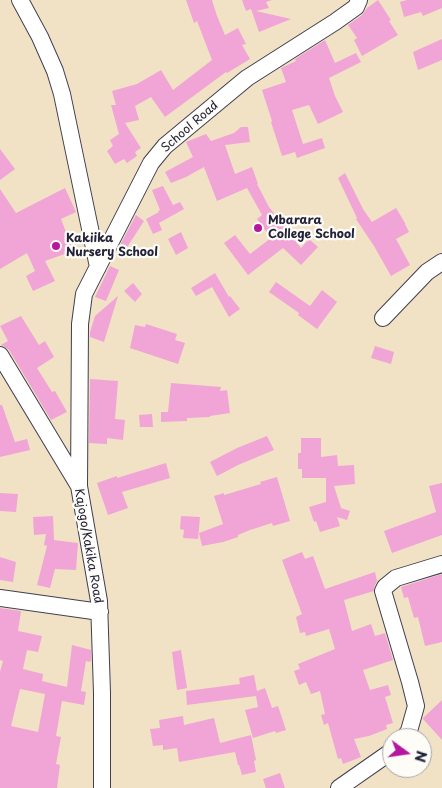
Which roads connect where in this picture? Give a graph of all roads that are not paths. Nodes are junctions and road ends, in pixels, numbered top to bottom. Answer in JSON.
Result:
{"nodes":[{"id":1,"x":20,"y":0,"type":"edge"},
{"id":2,"x":359,"y":0,"type":"edge"},
{"id":3,"x":442,"y":262,"type":"edge"},
{"id":4,"x":98,"y":267,"type":"junction"},
{"id":5,"x":383,"y":318,"type":"dead end"},
{"id":6,"x":0,"y":355,"type":"edge"},
{"id":7,"x":79,"y":486,"type":"junction"},
{"id":8,"x":442,"y":564,"type":"edge"},
{"id":9,"x":0,"y":598,"type":"edge"},
{"id":10,"x":100,"y":612,"type":"junction"},
{"id":11,"x":410,"y":728,"type":"edge"},
{"id":12,"x":382,"y":758,"type":"edge"},
{"id":13,"x":102,"y":788,"type":"edge"},
{"id":14,"x":339,"y":788,"type":"edge"}],
"edges":[{"from":1,"to":4,"type":"street"},
{"from":2,"to":4,"type":"street","name":"School Road"},
{"from":3,"to":5,"type":"street"},
{"from":4,"to":7,"type":"street","name":"School Road"},
{"from":6,"to":7,"type":"street","name":"Kajogo/Kakika Road"},
{"from":7,"to":10,"type":"street","name":"Kajogo/Kakika Road"},
{"from":8,"to":11,"type":"street"},
{"from":9,"to":10,"type":"street"},
{"from":10,"to":13,"type":"street","name":"Kajogo/Kakika Road"},
{"from":12,"to":14,"type":"street"}]}
